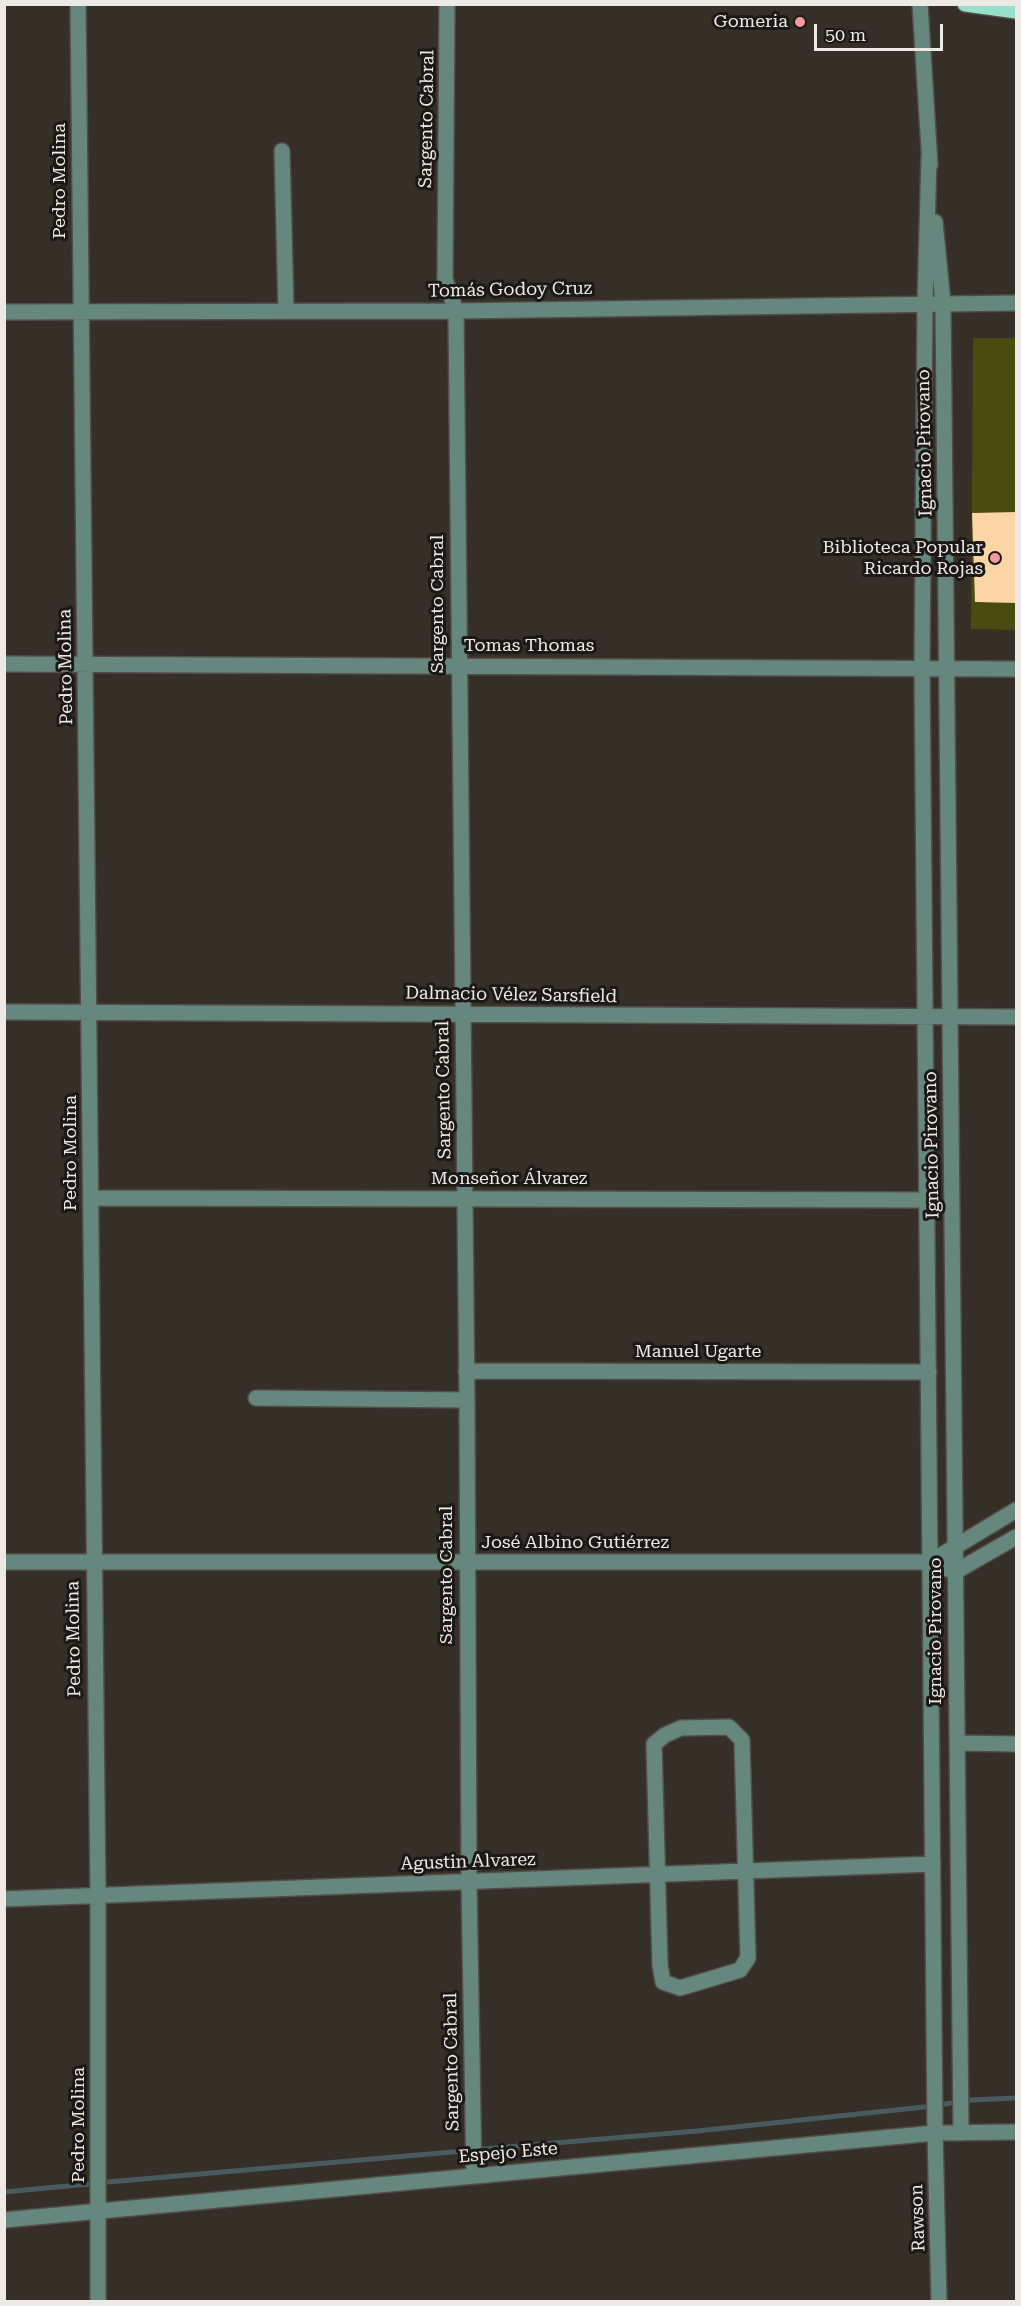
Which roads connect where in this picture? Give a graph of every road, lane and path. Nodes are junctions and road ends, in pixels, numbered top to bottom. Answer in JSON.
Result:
{"nodes":[{"id":1,"x":78,"y":4,"type":"edge"},
{"id":2,"x":447,"y":4,"type":"edge"},
{"id":3,"x":920,"y":4,"type":"edge"},
{"id":4,"x":964,"y":4,"type":"edge"},
{"id":5,"x":1017,"y":11,"type":"edge"},
{"id":6,"x":282,"y":151,"type":"dead end"},
{"id":7,"x":929,"y":158,"type":"junction"},
{"id":8,"x":925,"y":303,"type":"junction"},
{"id":9,"x":943,"y":303,"type":"junction"},
{"id":10,"x":1017,"y":303,"type":"edge"},
{"id":11,"x":286,"y":310,"type":"junction"},
{"id":12,"x":456,"y":311,"type":"junction"},
{"id":13,"x":4,"y":312,"type":"edge"},
{"id":14,"x":81,"y":312,"type":"junction"},
{"id":15,"x":4,"y":664,"type":"edge"},
{"id":16,"x":86,"y":665,"type":"junction"},
{"id":17,"x":457,"y":665,"type":"junction"},
{"id":18,"x":922,"y":668,"type":"junction"},
{"id":19,"x":947,"y":668,"type":"junction"},
{"id":20,"x":1017,"y":669,"type":"edge"},
{"id":21,"x":4,"y":1012,"type":"edge"},
{"id":22,"x":90,"y":1013,"type":"junction"},
{"id":23,"x":463,"y":1014,"type":"junction"},
{"id":24,"x":925,"y":1016,"type":"junction"},
{"id":25,"x":950,"y":1017,"type":"junction"},
{"id":26,"x":1017,"y":1017,"type":"edge"},
{"id":27,"x":91,"y":1198,"type":"junction"},
{"id":28,"x":465,"y":1199,"type":"junction"},
{"id":29,"x":927,"y":1200,"type":"junction"},
{"id":30,"x":466,"y":1371,"type":"junction"},
{"id":31,"x":929,"y":1372,"type":"junction"},
{"id":32,"x":256,"y":1398,"type":"dead end"},
{"id":33,"x":467,"y":1400,"type":"junction"},
{"id":34,"x":1017,"y":1510,"type":"edge"},
{"id":35,"x":1017,"y":1538,"type":"edge"},
{"id":36,"x":955,"y":1545,"type":"junction"},
{"id":37,"x":4,"y":1562,"type":"edge"},
{"id":38,"x":930,"y":1562,"type":"junction"},
{"id":39,"x":93,"y":1563,"type":"junction"},
{"id":40,"x":466,"y":1563,"type":"junction"},
{"id":41,"x":955,"y":1572,"type":"junction"},
{"id":42,"x":957,"y":1718,"type":"junction"},
{"id":43,"x":931,"y":1719,"type":"junction"},
{"id":44,"x":957,"y":1743,"type":"junction"},
{"id":45,"x":1017,"y":1744,"type":"edge"},
{"id":46,"x":957,"y":1768,"type":"junction"},
{"id":47,"x":932,"y":1769,"type":"junction"},
{"id":48,"x":933,"y":1864,"type":"junction"},
{"id":49,"x":745,"y":1871,"type":"junction"},
{"id":50,"x":656,"y":1874,"type":"junction"},
{"id":51,"x":469,"y":1882,"type":"junction"},
{"id":52,"x":98,"y":1895,"type":"junction"},
{"id":53,"x":4,"y":1899,"type":"edge"},
{"id":54,"x":1017,"y":2132,"type":"edge"},
{"id":55,"x":935,"y":2133,"type":"junction"},
{"id":56,"x":961,"y":2133,"type":"junction"},
{"id":57,"x":474,"y":2176,"type":"junction"},
{"id":58,"x":99,"y":2211,"type":"junction"},
{"id":59,"x":4,"y":2220,"type":"edge"},
{"id":60,"x":98,"y":2301,"type":"edge"},
{"id":61,"x":939,"y":2301,"type":"edge"}],
"edges":[{"from":1,"to":14,"type":"street","name":"Pedro Molina"},
{"from":2,"to":12,"type":"street","name":"Sargento Cabral"},
{"from":3,"to":7,"type":"street","name":"Ignacio Pirovano"},
{"from":4,"to":5,"type":"main road"},
{"from":6,"to":11,"type":"street"},
{"from":7,"to":8,"type":"street","name":"Ignacio Pirovano"},
{"from":7,"to":9,"type":"street","name":"Ignacio Pirovano"},
{"from":8,"to":9,"type":"street","name":"Tomás Godoy Cruz"},
{"from":8,"to":12,"type":"street","name":"Tomás Godoy Cruz"},
{"from":8,"to":18,"type":"street","name":"Ignacio Pirovano"},
{"from":9,"to":10,"type":"street","name":"Tomás Godoy Cruz"},
{"from":9,"to":19,"type":"street","name":"Ignacio Pirovano"},
{"from":11,"to":12,"type":"street","name":"Tomás Godoy Cruz"},
{"from":11,"to":14,"type":"street","name":"Tomás Godoy Cruz"},
{"from":12,"to":17,"type":"street","name":"Sargento Cabral"},
{"from":13,"to":14,"type":"street","name":"Tomás Godoy Cruz"},
{"from":14,"to":16,"type":"street","name":"Pedro Molina"},
{"from":15,"to":16,"type":"street","name":"Tomas Thomas"},
{"from":16,"to":17,"type":"street","name":"Tomas Thomas"},
{"from":16,"to":22,"type":"street","name":"Pedro Molina"},
{"from":17,"to":18,"type":"street","name":"Tomas Thomas"},
{"from":17,"to":23,"type":"street","name":"Sargento Cabral"},
{"from":18,"to":19,"type":"street","name":"Tomas Thomas"},
{"from":18,"to":24,"type":"street","name":"Ignacio Pirovano"},
{"from":19,"to":20,"type":"street","name":"Tomas Thomas"},
{"from":19,"to":25,"type":"street","name":"Ignacio Pirovano"},
{"from":21,"to":22,"type":"street","name":"Dalmacio Vélez Sarsfield"},
{"from":22,"to":23,"type":"street","name":"Dalmacio Vélez Sarsfield"},
{"from":22,"to":27,"type":"street","name":"Pedro Molina"},
{"from":23,"to":24,"type":"street","name":"Dalmacio Vélez Sarsfield"},
{"from":23,"to":28,"type":"street","name":"Sargento Cabral"},
{"from":24,"to":25,"type":"street","name":"Dalmacio Vélez Sarsfield"},
{"from":24,"to":29,"type":"street","name":"Ignacio Pirovano"},
{"from":25,"to":26,"type":"street","name":"Dalmacio Vélez Sarsfield"},
{"from":25,"to":36,"type":"street","name":"Ignacio Pirovano"},
{"from":27,"to":28,"type":"street","name":"Monseñor Álvarez"},
{"from":27,"to":39,"type":"street","name":"Pedro Molina"},
{"from":28,"to":29,"type":"street","name":"Monseñor Álvarez"},
{"from":28,"to":30,"type":"street","name":"Sargento Cabral"},
{"from":29,"to":31,"type":"street","name":"Ignacio Pirovano"},
{"from":30,"to":31,"type":"street","name":"Manuel Ugarte"},
{"from":30,"to":33,"type":"street","name":"Sargento Cabral"},
{"from":31,"to":38,"type":"street","name":"Ignacio Pirovano"},
{"from":32,"to":33,"type":"street"},
{"from":33,"to":40,"type":"street","name":"Sargento Cabral"},
{"from":34,"to":36,"type":"street"},
{"from":35,"to":41,"type":"street"},
{"from":36,"to":38,"type":"street"},
{"from":36,"to":41,"type":"street","name":"Ignacio Pirovano"},
{"from":37,"to":39,"type":"street","name":"José Albino Gutiérrez"},
{"from":38,"to":40,"type":"street","name":"José Albino Gutiérrez"},
{"from":38,"to":41,"type":"street"},
{"from":38,"to":43,"type":"street","name":"Ignacio Pirovano"},
{"from":39,"to":40,"type":"street","name":"José Albino Gutiérrez"},
{"from":39,"to":52,"type":"street","name":"Pedro Molina"},
{"from":40,"to":51,"type":"street","name":"Sargento Cabral"},
{"from":41,"to":42,"type":"street","name":"Ignacio Pirovano"},
{"from":42,"to":43,"type":"street"},
{"from":42,"to":44,"type":"street","name":"Ignacio Pirovano"},
{"from":43,"to":47,"type":"street","name":"Ignacio Pirovano"},
{"from":44,"to":45,"type":"street"},
{"from":44,"to":46,"type":"street","name":"Ignacio Pirovano"},
{"from":46,"to":47,"type":"street"},
{"from":46,"to":56,"type":"street","name":"Ignacio Pirovano"},
{"from":47,"to":48,"type":"street","name":"Ignacio Pirovano"},
{"from":48,"to":49,"type":"street","name":"Agustin Alvarez"},
{"from":48,"to":55,"type":"street","name":"Ignacio Pirovano"},
{"from":49,"to":50,"type":"street","name":"Agustin Alvarez"},
{"from":49,"to":50,"type":"street"},
{"from":49,"to":50,"type":"street"},
{"from":50,"to":51,"type":"street","name":"Agustin Alvarez"},
{"from":51,"to":52,"type":"street","name":"Agustin Alvarez"},
{"from":51,"to":57,"type":"street","name":"Sargento Cabral"},
{"from":52,"to":53,"type":"street","name":"Agustin Alvarez"},
{"from":52,"to":58,"type":"street","name":"Pedro Molina"},
{"from":54,"to":56,"type":"street","name":"Espejo Este"},
{"from":55,"to":56,"type":"street","name":"Espejo Este"},
{"from":55,"to":57,"type":"street","name":"Espejo Este"},
{"from":55,"to":61,"type":"street","name":"Rawson"},
{"from":57,"to":58,"type":"street","name":"Espejo Este"},
{"from":58,"to":59,"type":"street","name":"Espejo Este"},
{"from":58,"to":60,"type":"street","name":"Pedro Molina"}]}
